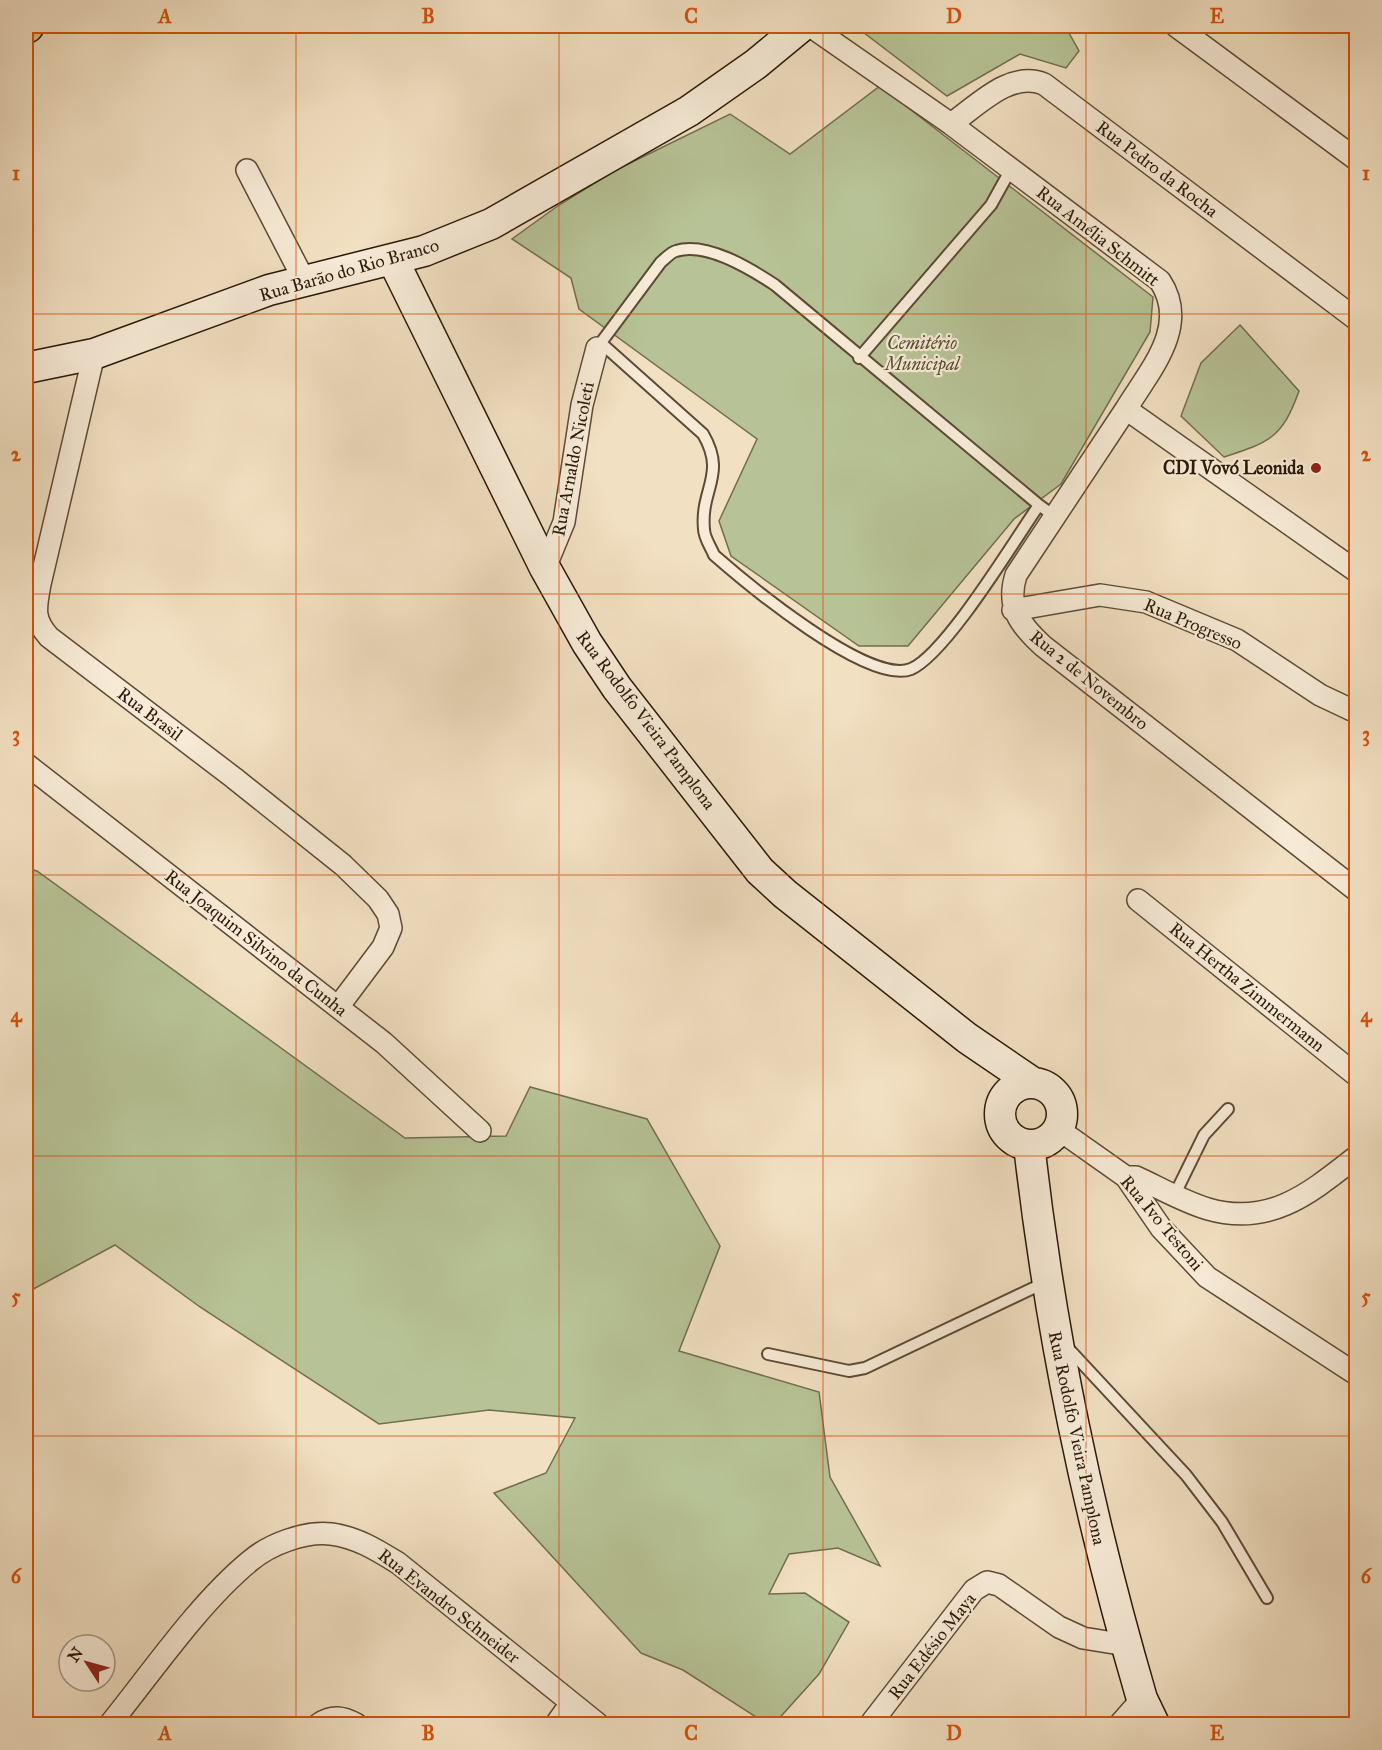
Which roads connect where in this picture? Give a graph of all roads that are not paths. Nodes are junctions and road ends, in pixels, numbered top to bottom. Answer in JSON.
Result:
{"nodes":[{"id":1,"x":802,"y":26,"type":"edge"},
{"id":2,"x":810,"y":26,"type":"edge"},
{"id":3,"x":1176,"y":26,"type":"edge"},
{"id":4,"x":951,"y":124,"type":"junction"},
{"id":5,"x":1356,"y":159,"type":"edge"},
{"id":6,"x":1011,"y":169,"type":"junction"},
{"id":7,"x":247,"y":170,"type":"dead end"},
{"id":8,"x":393,"y":260,"type":"junction"},
{"id":9,"x":304,"y":280,"type":"junction"},
{"id":10,"x":1356,"y":319,"type":"edge"},
{"id":11,"x":599,"y":346,"type":"junction"},
{"id":12,"x":94,"y":354,"type":"junction"},
{"id":13,"x":859,"y":358,"type":"junction"},
{"id":14,"x":26,"y":368,"type":"edge"},
{"id":15,"x":1126,"y":409,"type":"junction"},
{"id":16,"x":1046,"y":511,"type":"junction"},
{"id":17,"x":544,"y":568,"type":"junction"},
{"id":18,"x":1356,"y":571,"type":"edge"},
{"id":19,"x":1013,"y":610,"type":"junction"},
{"id":20,"x":1356,"y":712,"type":"edge"},
{"id":21,"x":26,"y":764,"type":"edge"},
{"id":22,"x":1356,"y":890,"type":"edge"},
{"id":23,"x":1138,"y":900,"type":"dead end"},
{"id":24,"x":338,"y":1007,"type":"junction"},
{"id":25,"x":967,"y":1038,"type":"junction"},
{"id":26,"x":1356,"y":1075,"type":"edge"},
{"id":27,"x":1033,"y":1083,"type":"junction"},
{"id":28,"x":1004,"y":1099,"type":"junction"},
{"id":29,"x":1228,"y":1109,"type":"dead end"},
{"id":30,"x":1058,"y":1129,"type":"junction"},
{"id":31,"x":480,"y":1131,"type":"dead end"},
{"id":32,"x":1029,"y":1145,"type":"junction"},
{"id":33,"x":1356,"y":1157,"type":"edge"},
{"id":34,"x":1126,"y":1177,"type":"junction"},
{"id":35,"x":1175,"y":1194,"type":"junction"},
{"id":36,"x":1047,"y":1282,"type":"junction"},
{"id":37,"x":1055,"y":1335,"type":"junction"},
{"id":38,"x":768,"y":1354,"type":"dead end"},
{"id":39,"x":1356,"y":1374,"type":"edge"},
{"id":40,"x":1267,"y":1598,"type":"dead end"},
{"id":41,"x":1126,"y":1645,"type":"junction"},
{"id":42,"x":571,"y":1703,"type":"junction"},
{"id":43,"x":1148,"y":1712,"type":"edge"},
{"id":44,"x":325,"y":1721,"type":"edge"},
{"id":45,"x":872,"y":1722,"type":"dead end"},
{"id":46,"x":592,"y":1723,"type":"edge"},
{"id":47,"x":110,"y":1725,"type":"edge"},
{"id":48,"x":356,"y":1725,"type":"edge"},
{"id":49,"x":556,"y":1725,"type":"edge"},
{"id":50,"x":1120,"y":1725,"type":"edge"}],
"edges":[{"from":1,"to":8,"type":"street","name":"Rua Barão do Rio Branco"},
{"from":2,"to":4,"type":"street","name":"Rua Amélia Schmitt"},
{"from":3,"to":5,"type":"street"},
{"from":4,"to":6,"type":"street","name":"Rua Amélia Schmitt"},
{"from":4,"to":10,"type":"street","name":"Rua Pedro da Rocha"},
{"from":6,"to":13,"type":"lane"},
{"from":6,"to":15,"type":"street","name":"Rua Amélia Schmitt"},
{"from":7,"to":9,"type":"street"},
{"from":8,"to":9,"type":"street","name":"Rua Barão do Rio Branco"},
{"from":8,"to":17,"type":"street","name":"Rua Rodolfo Vieira Pamplona"},
{"from":9,"to":12,"type":"street","name":"Rua Barão do Rio Branco"},
{"from":11,"to":13,"type":"lane"},
{"from":11,"to":16,"type":"lane"},
{"from":11,"to":17,"type":"street","name":"Rua Arnaldo Nicoleti"},
{"from":12,"to":14,"type":"street","name":"Rua Barão do Rio Branco"},
{"from":12,"to":24,"type":"street","name":"Rua Brasil"},
{"from":13,"to":16,"type":"lane"},
{"from":15,"to":16,"type":"street"},
{"from":15,"to":18,"type":"street"},
{"from":16,"to":19,"type":"street"},
{"from":17,"to":25,"type":"street","name":"Rua Rodolfo Vieira Pamplona"},
{"from":19,"to":20,"type":"street","name":"Rua Progresso"},
{"from":19,"to":22,"type":"street","name":"Rua 2 de Novembro"},
{"from":21,"to":24,"type":"street","name":"Rua Joaquim Silvino da Cunha"},
{"from":23,"to":26,"type":"street","name":"Rua Hertha Zimmermann"},
{"from":24,"to":31,"type":"street","name":"Rua Joaquim Silvino da Cunha"},
{"from":25,"to":27,"type":"street","name":"Rua Rodolfo Vieira Pamplona"},
{"from":25,"to":28,"type":"street","name":"Rua Rodolfo Vieira Pamplona"},
{"from":27,"to":28,"type":"street"},
{"from":27,"to":30,"type":"street"},
{"from":28,"to":32,"type":"street"},
{"from":29,"to":35,"type":"lane"},
{"from":30,"to":32,"type":"street"},
{"from":30,"to":34,"type":"street","name":"Rua Ivo Testoni"},
{"from":32,"to":36,"type":"street","name":"Rua Rodolfo Vieira Pamplona"},
{"from":33,"to":35,"type":"street"},
{"from":34,"to":35,"type":"street"},
{"from":34,"to":39,"type":"street","name":"Rua Ivo Testoni"},
{"from":36,"to":37,"type":"street","name":"Rua Rodolfo Vieira Pamplona"},
{"from":36,"to":38,"type":"lane"},
{"from":37,"to":40,"type":"lane"},
{"from":37,"to":41,"type":"street","name":"Rua Rodolfo Vieira Pamplona"},
{"from":41,"to":43,"type":"street","name":"Rua Rodolfo Vieira Pamplona"},
{"from":41,"to":45,"type":"street","name":"Rua Edésio Maya"},
{"from":42,"to":46,"type":"street","name":"Rua Evandro Schneider"},
{"from":42,"to":47,"type":"street","name":"Rua Evandro Schneider"},
{"from":42,"to":49,"type":"street"},
{"from":43,"to":50,"type":"street"},
{"from":44,"to":48,"type":"street"}]}
